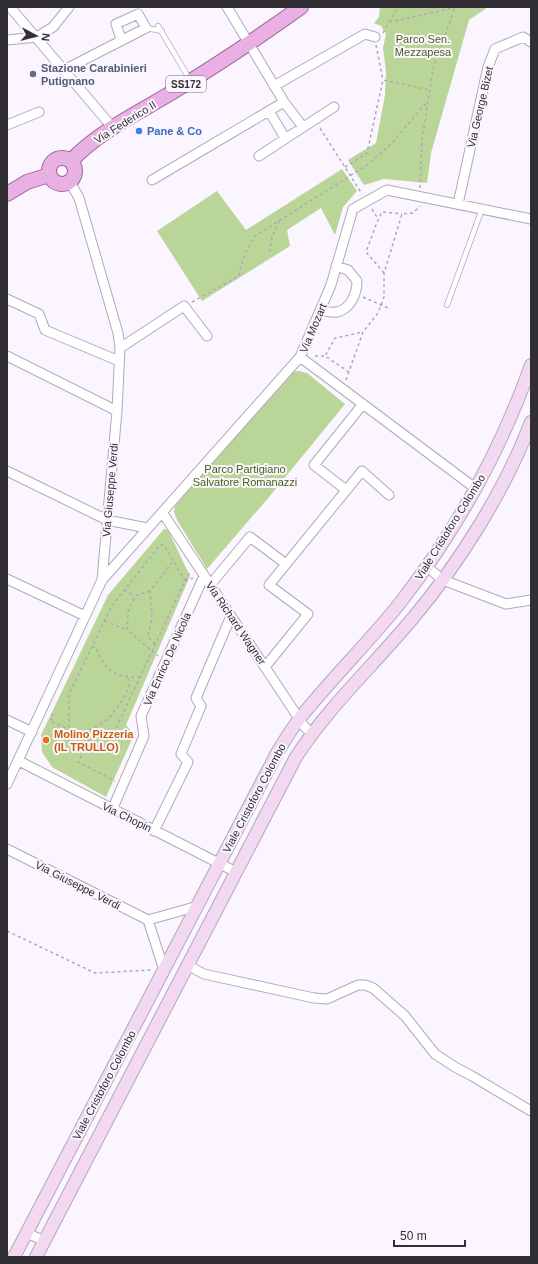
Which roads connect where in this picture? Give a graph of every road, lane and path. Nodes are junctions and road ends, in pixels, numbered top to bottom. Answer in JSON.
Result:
{"nodes":[{"id":1,"x":10,"y":7,"type":"edge"},
{"id":2,"x":69,"y":7,"type":"edge"},
{"id":3,"x":226,"y":7,"type":"edge"},
{"id":4,"x":301,"y":7,"type":"edge"},
{"id":5,"x":398,"y":7,"type":"edge"},
{"id":6,"x":458,"y":7,"type":"edge"},
{"id":7,"x":455,"y":8,"type":"edge"},
{"id":8,"x":389,"y":22,"type":"junction"},
{"id":9,"x":158,"y":26,"type":"dead end"},
{"id":10,"x":146,"y":28,"type":"junction"},
{"id":11,"x":162,"y":31,"type":"junction"},
{"id":12,"x":375,"y":37,"type":"junction"},
{"id":13,"x":37,"y":38,"type":"junction"},
{"id":14,"x":7,"y":40,"type":"edge"},
{"id":15,"x":121,"y":40,"type":"junction"},
{"id":16,"x":531,"y":42,"type":"edge"},
{"id":17,"x":250,"y":44,"type":"junction"},
{"id":18,"x":64,"y":70,"type":"junction"},
{"id":19,"x":383,"y":80,"type":"junction"},
{"id":20,"x":191,"y":81,"type":"junction"},
{"id":21,"x":274,"y":86,"type":"junction"},
{"id":22,"x":430,"y":90,"type":"junction"},
{"id":23,"x":284,"y":102,"type":"junction"},
{"id":24,"x":427,"y":102,"type":"junction"},
{"id":25,"x":334,"y":107,"type":"dead end"},
{"id":26,"x":269,"y":111,"type":"junction"},
{"id":27,"x":39,"y":112,"type":"dead end"},
{"id":28,"x":315,"y":119,"type":"junction"},
{"id":29,"x":7,"y":125,"type":"edge"},
{"id":30,"x":303,"y":127,"type":"junction"},
{"id":31,"x":113,"y":128,"type":"junction"},
{"id":32,"x":285,"y":138,"type":"junction"},
{"id":33,"x":259,"y":156,"type":"dead end"},
{"id":34,"x":71,"y":161,"type":"junction"},
{"id":35,"x":345,"y":167,"type":"junction"},
{"id":36,"x":49,"y":175,"type":"junction"},
{"id":37,"x":350,"y":175,"type":"junction"},
{"id":38,"x":152,"y":180,"type":"dead end"},
{"id":39,"x":70,"y":182,"type":"junction"},
{"id":40,"x":7,"y":194,"type":"edge"},
{"id":41,"x":420,"y":196,"type":"junction"},
{"id":42,"x":367,"y":201,"type":"junction"},
{"id":43,"x":458,"y":204,"type":"junction"},
{"id":44,"x":482,"y":209,"type":"junction"},
{"id":45,"x":402,"y":214,"type":"junction"},
{"id":46,"x":280,"y":219,"type":"junction"},
{"id":47,"x":378,"y":219,"type":"junction"},
{"id":48,"x":531,"y":219,"type":"edge"},
{"id":49,"x":270,"y":252,"type":"dead end"},
{"id":50,"x":336,"y":266,"type":"junction"},
{"id":51,"x":384,"y":274,"type":"junction"},
{"id":52,"x":355,"y":295,"type":"junction"},
{"id":53,"x":7,"y":299,"type":"edge"},
{"id":54,"x":381,"y":304,"type":"junction"},
{"id":55,"x":447,"y":305,"type":"dead end"},
{"id":56,"x":184,"y":306,"type":"junction"},
{"id":57,"x":388,"y":308,"type":"dead end"},
{"id":58,"x":320,"y":310,"type":"junction"},
{"id":59,"x":363,"y":332,"type":"junction"},
{"id":60,"x":207,"y":336,"type":"dead end"},
{"id":61,"x":120,"y":348,"type":"junction"},
{"id":62,"x":7,"y":356,"type":"edge"},
{"id":63,"x":300,"y":357,"type":"junction"},
{"id":64,"x":119,"y":361,"type":"junction"},
{"id":65,"x":531,"y":365,"type":"edge"},
{"id":66,"x":349,"y":372,"type":"junction"},
{"id":67,"x":528,"y":384,"type":"edge"},
{"id":68,"x":343,"y":389,"type":"junction"},
{"id":69,"x":363,"y":404,"type":"junction"},
{"id":70,"x":117,"y":411,"type":"junction"},
{"id":71,"x":531,"y":422,"type":"edge"},
{"id":72,"x":7,"y":471,"type":"edge"},
{"id":73,"x":475,"y":488,"type":"junction"},
{"id":74,"x":346,"y":490,"type":"junction"},
{"id":75,"x":389,"y":495,"type":"dead end"},
{"id":76,"x":162,"y":512,"type":"junction"},
{"id":77,"x":107,"y":520,"type":"junction"},
{"id":78,"x":147,"y":528,"type":"junction"},
{"id":79,"x":173,"y":561,"type":"junction"},
{"id":80,"x":286,"y":564,"type":"junction"},
{"id":81,"x":427,"y":567,"type":"junction"},
{"id":82,"x":204,"y":576,"type":"junction"},
{"id":83,"x":7,"y":579,"type":"edge"},
{"id":84,"x":102,"y":580,"type":"junction"},
{"id":85,"x":443,"y":580,"type":"junction"},
{"id":86,"x":210,"y":585,"type":"junction"},
{"id":87,"x":124,"y":590,"type":"junction"},
{"id":88,"x":150,"y":591,"type":"junction"},
{"id":89,"x":134,"y":596,"type":"junction"},
{"id":90,"x":531,"y":600,"type":"edge"},
{"id":91,"x":85,"y":616,"type":"junction"},
{"id":92,"x":231,"y":616,"type":"junction"},
{"id":93,"x":104,"y":621,"type":"junction"},
{"id":94,"x":127,"y":630,"type":"junction"},
{"id":95,"x":155,"y":644,"type":"junction"},
{"id":96,"x":92,"y":647,"type":"junction"},
{"id":97,"x":152,"y":651,"type":"junction"},
{"id":98,"x":265,"y":667,"type":"junction"},
{"id":99,"x":128,"y":677,"type":"junction"},
{"id":100,"x":140,"y":677,"type":"junction"},
{"id":101,"x":42,"y":710,"type":"junction"},
{"id":102,"x":299,"y":719,"type":"junction"},
{"id":103,"x":7,"y":720,"type":"edge"},
{"id":104,"x":69,"y":729,"type":"junction"},
{"id":105,"x":32,"y":732,"type":"junction"},
{"id":106,"x":311,"y":733,"type":"junction"},
{"id":107,"x":78,"y":734,"type":"junction"},
{"id":108,"x":89,"y":740,"type":"junction"},
{"id":109,"x":19,"y":761,"type":"junction"},
{"id":110,"x":7,"y":784,"type":"edge"},
{"id":111,"x":122,"y":785,"type":"junction"},
{"id":112,"x":112,"y":810,"type":"junction"},
{"id":113,"x":154,"y":831,"type":"junction"},
{"id":114,"x":7,"y":849,"type":"edge"},
{"id":115,"x":218,"y":864,"type":"junction"},
{"id":116,"x":236,"y":872,"type":"junction"},
{"id":117,"x":198,"y":906,"type":"junction"},
{"id":118,"x":148,"y":920,"type":"junction"},
{"id":119,"x":7,"y":932,"type":"edge"},
{"id":120,"x":187,"y":965,"type":"junction"},
{"id":121,"x":164,"y":970,"type":"junction"},
{"id":122,"x":531,"y":1111,"type":"edge"},
{"id":123,"x":27,"y":1233,"type":"junction"},
{"id":124,"x":44,"y":1241,"type":"junction"},
{"id":125,"x":14,"y":1257,"type":"edge"},
{"id":126,"x":36,"y":1257,"type":"edge"}],
"edges":[{"from":1,"to":13,"type":"street"},
{"from":2,"to":13,"type":"street"},
{"from":3,"to":17,"type":"street"},
{"from":4,"to":17,"type":"main road","name":"Via Federico II","number":"SS172"},
{"from":5,"to":8,"type":"path"},
{"from":6,"to":7,"type":"path"},
{"from":7,"to":8,"type":"path"},
{"from":7,"to":22,"type":"path"},
{"from":8,"to":12,"type":"path"},
{"from":9,"to":11,"type":"lane"},
{"from":10,"to":11,"type":"lane"},
{"from":10,"to":15,"type":"street"},
{"from":10,"to":15,"type":"street"},
{"from":11,"to":20,"type":"lane"},
{"from":12,"to":19,"type":"path"},
{"from":12,"to":21,"type":"street"},
{"from":13,"to":14,"type":"street"},
{"from":13,"to":18,"type":"street"},
{"from":15,"to":18,"type":"street"},
{"from":16,"to":43,"type":"street","name":"Via George Bizet"},
{"from":17,"to":20,"type":"main road","name":"Via Federico II","number":"SS172"},
{"from":17,"to":21,"type":"street"},
{"from":18,"to":31,"type":"street"},
{"from":19,"to":22,"type":"path"},
{"from":19,"to":35,"type":"path"},
{"from":20,"to":31,"type":"main road","name":"Via Federico II","number":"SS172"},
{"from":21,"to":23,"type":"street"},
{"from":22,"to":24,"type":"path"},
{"from":23,"to":26,"type":"street"},
{"from":23,"to":30,"type":"street"},
{"from":24,"to":37,"type":"path"},
{"from":24,"to":41,"type":"path"},
{"from":25,"to":28,"type":"street"},
{"from":26,"to":32,"type":"street"},
{"from":26,"to":38,"type":"street"},
{"from":27,"to":29,"type":"street"},
{"from":28,"to":30,"type":"street"},
{"from":28,"to":35,"type":"path"},
{"from":30,"to":32,"type":"street"},
{"from":31,"to":34,"type":"main road","name":"Via Federico II","number":"SS172"},
{"from":32,"to":33,"type":"street"},
{"from":34,"to":36,"type":"main road"},
{"from":34,"to":39,"type":"main road"},
{"from":35,"to":37,"type":"path"},
{"from":36,"to":39,"type":"main road"},
{"from":36,"to":40,"type":"main road"},
{"from":37,"to":42,"type":"path"},
{"from":37,"to":46,"type":"path"},
{"from":39,"to":61,"type":"street","name":"Via Giuseppe Verdi"},
{"from":41,"to":42,"type":"street","name":"Via Mozart"},
{"from":41,"to":43,"type":"street","name":"Via Mozart"},
{"from":41,"to":45,"type":"path"},
{"from":42,"to":47,"type":"path"},
{"from":42,"to":50,"type":"street","name":"Via Mozart"},
{"from":43,"to":44,"type":"street","name":"Via Mozart"},
{"from":44,"to":48,"type":"street","name":"Via Mozart"},
{"from":44,"to":55,"type":"lane"},
{"from":45,"to":47,"type":"path"},
{"from":45,"to":51,"type":"path"},
{"from":46,"to":49,"type":"path"},
{"from":46,"to":56,"type":"path"},
{"from":47,"to":51,"type":"path"},
{"from":50,"to":52,"type":"street"},
{"from":50,"to":58,"type":"street","name":"Via Mozart"},
{"from":51,"to":54,"type":"path"},
{"from":52,"to":54,"type":"path"},
{"from":52,"to":58,"type":"street"},
{"from":53,"to":64,"type":"street"},
{"from":54,"to":57,"type":"path"},
{"from":54,"to":59,"type":"path"},
{"from":56,"to":60,"type":"street"},
{"from":56,"to":61,"type":"street"},
{"from":58,"to":63,"type":"street","name":"Via Mozart"},
{"from":59,"to":66,"type":"path"},
{"from":59,"to":66,"type":"path"},
{"from":61,"to":64,"type":"street","name":"Via Giuseppe Verdi"},
{"from":62,"to":70,"type":"street"},
{"from":63,"to":68,"type":"street"},
{"from":63,"to":76,"type":"street","name":"Via Mozart"},
{"from":64,"to":70,"type":"street","name":"Via Giuseppe Verdi"},
{"from":65,"to":67,"type":"main road","name":"Viale Cristoforo Colombo"},
{"from":66,"to":68,"type":"path"},
{"from":67,"to":73,"type":"main road","name":"Viale Cristoforo Colombo"},
{"from":68,"to":69,"type":"street"},
{"from":69,"to":73,"type":"street"},
{"from":69,"to":74,"type":"street"},
{"from":70,"to":77,"type":"street","name":"Via Giuseppe Verdi"},
{"from":71,"to":85,"type":"main road","name":"Viale Cristoforo Colombo"},
{"from":72,"to":77,"type":"street"},
{"from":73,"to":81,"type":"main road","name":"Viale Cristoforo Colombo"},
{"from":74,"to":75,"type":"street"},
{"from":74,"to":80,"type":"street"},
{"from":76,"to":78,"type":"street","name":"Via Mozart"},
{"from":76,"to":82,"type":"street","name":"Via Richard Wagner"},
{"from":77,"to":78,"type":"street"},
{"from":77,"to":84,"type":"street","name":"Via Giuseppe Verdi"},
{"from":78,"to":84,"type":"street","name":"Via Mozart"},
{"from":79,"to":87,"type":"path"},
{"from":79,"to":88,"type":"path"},
{"from":79,"to":95,"type":"path"},
{"from":80,"to":86,"type":"street"},
{"from":80,"to":98,"type":"street"},
{"from":81,"to":85,"type":"street"},
{"from":81,"to":102,"type":"main road","name":"Viale Cristoforo Colombo"},
{"from":82,"to":86,"type":"street","name":"Via Richard Wagner"},
{"from":82,"to":111,"type":"street","name":"Via Enrico De Nicola"},
{"from":83,"to":91,"type":"street"},
{"from":84,"to":91,"type":"street","name":"Via Giuseppe Verdi"},
{"from":85,"to":90,"type":"street"},
{"from":85,"to":106,"type":"main road","name":"Viale Cristoforo Colombo"},
{"from":86,"to":92,"type":"street","name":"Via Richard Wagner"},
{"from":87,"to":89,"type":"path"},
{"from":87,"to":93,"type":"path"},
{"from":88,"to":89,"type":"path"},
{"from":88,"to":95,"type":"path"},
{"from":89,"to":94,"type":"path"},
{"from":91,"to":101,"type":"street","name":"Via Giuseppe Verdi"},
{"from":92,"to":98,"type":"street","name":"Via Richard Wagner"},
{"from":92,"to":113,"type":"street"},
{"from":93,"to":94,"type":"path"},
{"from":93,"to":96,"type":"path"},
{"from":94,"to":97,"type":"path"},
{"from":95,"to":97,"type":"path"},
{"from":96,"to":99,"type":"path"},
{"from":96,"to":104,"type":"path"},
{"from":97,"to":100,"type":"path"},
{"from":98,"to":102,"type":"street","name":"Via Richard Wagner"},
{"from":99,"to":100,"type":"path"},
{"from":99,"to":107,"type":"path"},
{"from":100,"to":108,"type":"path"},
{"from":101,"to":104,"type":"path"},
{"from":101,"to":105,"type":"street","name":"Via Giuseppe Verdi"},
{"from":102,"to":106,"type":"street","name":"Via Richard Wagner"},
{"from":102,"to":115,"type":"main road","name":"Viale Cristoforo Colombo"},
{"from":103,"to":105,"type":"street"},
{"from":104,"to":107,"type":"path"},
{"from":105,"to":109,"type":"street","name":"Via Giuseppe Verdi"},
{"from":106,"to":116,"type":"main road","name":"Viale Cristoforo Colombo"},
{"from":107,"to":108,"type":"path"},
{"from":108,"to":111,"type":"path"},
{"from":109,"to":110,"type":"street","name":"Via Giuseppe Verdi"},
{"from":109,"to":112,"type":"street","name":"Via Chopin"},
{"from":111,"to":112,"type":"street","name":"Via Enrico De Nicola"},
{"from":112,"to":113,"type":"street","name":"Via Chopin"},
{"from":113,"to":115,"type":"street","name":"Via Chopin"},
{"from":114,"to":118,"type":"street","name":"Via Giuseppe Verdi"},
{"from":115,"to":116,"type":"street","name":"Via Chopin"},
{"from":115,"to":117,"type":"main road","name":"Viale Cristoforo Colombo"},
{"from":116,"to":120,"type":"main road","name":"Viale Cristoforo Colombo"},
{"from":117,"to":118,"type":"street"},
{"from":117,"to":121,"type":"main road","name":"Viale Cristoforo Colombo"},
{"from":118,"to":121,"type":"street"},
{"from":119,"to":121,"type":"path"},
{"from":120,"to":122,"type":"street"},
{"from":120,"to":124,"type":"main road","name":"Viale Cristoforo Colombo"},
{"from":121,"to":123,"type":"main road","name":"Viale Cristoforo Colombo"},
{"from":123,"to":124,"type":"street"},
{"from":123,"to":125,"type":"main road","name":"Viale Cristoforo Colombo"},
{"from":124,"to":126,"type":"main road","name":"Viale Cristoforo Colombo"}]}
